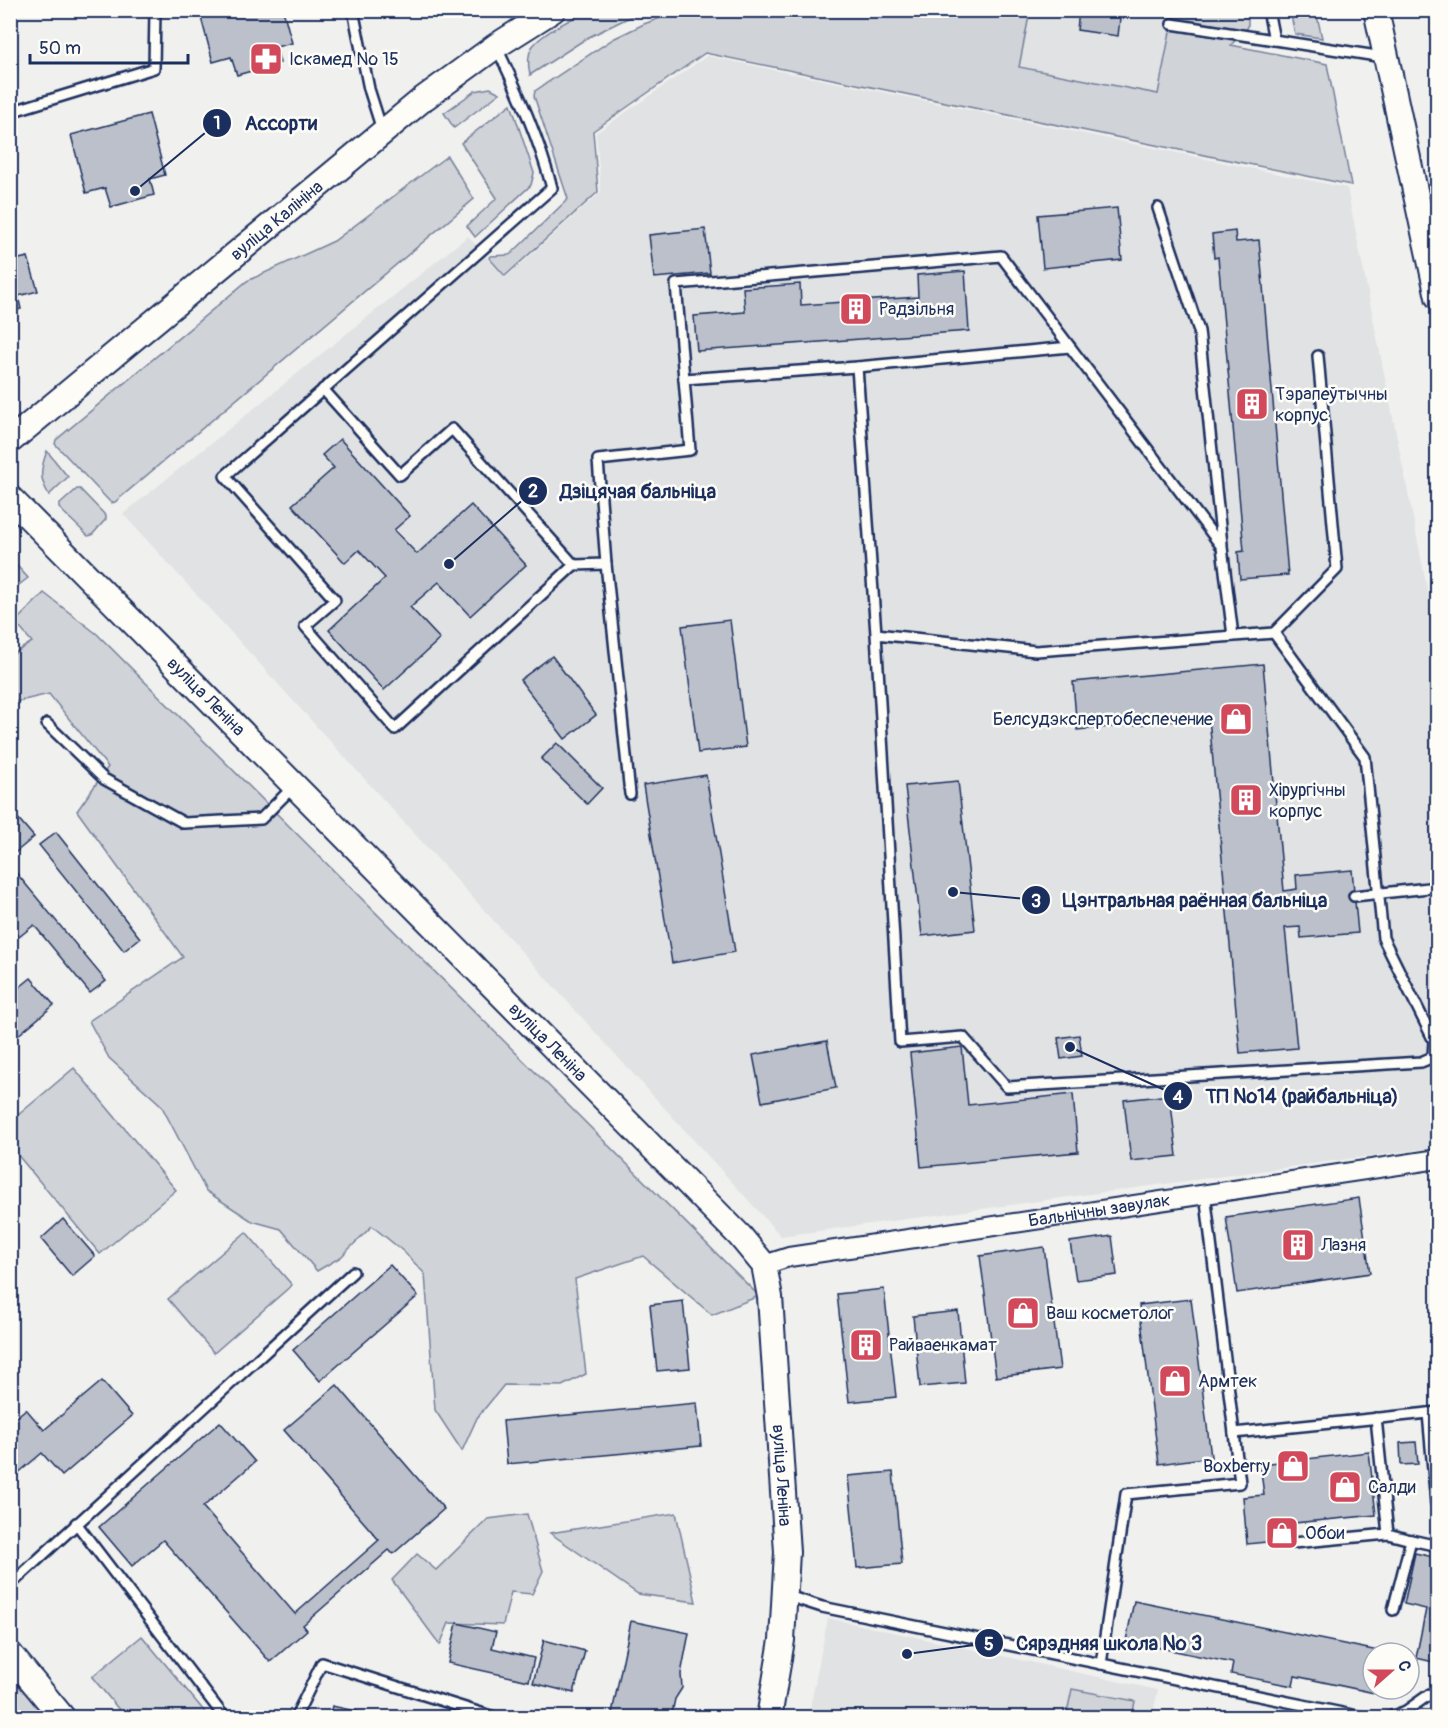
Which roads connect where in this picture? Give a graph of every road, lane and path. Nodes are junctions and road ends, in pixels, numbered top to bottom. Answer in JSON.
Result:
{"nodes":[{"id":1,"x":155,"y":10,"type":"edge"},
{"id":2,"x":353,"y":10,"type":"edge"},
{"id":3,"x":553,"y":10,"type":"edge"},
{"id":4,"x":1268,"y":10,"type":"edge"},
{"id":5,"x":1376,"y":10,"type":"edge"},
{"id":6,"x":1172,"y":24,"type":"dead end"},
{"id":7,"x":1274,"y":40,"type":"junction"},
{"id":8,"x":496,"y":46,"type":"junction"},
{"id":9,"x":1386,"y":57,"type":"junction"},
{"id":10,"x":10,"y":112,"type":"edge"},
{"id":11,"x":383,"y":133,"type":"junction"},
{"id":12,"x":1158,"y":208,"type":"dead end"},
{"id":13,"x":1437,"y":297,"type":"edge"},
{"id":14,"x":1070,"y":347,"type":"junction"},
{"id":15,"x":1318,"y":356,"type":"dead end"},
{"id":16,"x":857,"y":367,"type":"junction"},
{"id":17,"x":684,"y":379,"type":"junction"},
{"id":18,"x":323,"y":389,"type":"junction"},
{"id":19,"x":10,"y":441,"type":"edge"},
{"id":20,"x":10,"y":498,"type":"edge"},
{"id":21,"x":1222,"y":547,"type":"junction"},
{"id":22,"x":606,"y":564,"type":"junction"},
{"id":23,"x":574,"y":565,"type":"junction"},
{"id":24,"x":1274,"y":633,"type":"junction"},
{"id":25,"x":876,"y":634,"type":"junction"},
{"id":26,"x":1233,"y":636,"type":"junction"},
{"id":27,"x":47,"y":724,"type":"dead end"},
{"id":28,"x":295,"y":785,"type":"junction"},
{"id":29,"x":630,"y":794,"type":"dead end"},
{"id":30,"x":1437,"y":887,"type":"edge"},
{"id":31,"x":1379,"y":893,"type":"junction"},
{"id":32,"x":1354,"y":896,"type":"dead end"},
{"id":33,"x":1437,"y":1159,"type":"edge"},
{"id":34,"x":1205,"y":1193,"type":"junction"},
{"id":35,"x":764,"y":1265,"type":"junction"},
{"id":36,"x":353,"y":1272,"type":"dead end"},
{"id":37,"x":1433,"y":1413,"type":"edge"},
{"id":38,"x":1376,"y":1418,"type":"junction"},
{"id":39,"x":1234,"y":1433,"type":"junction"},
{"id":40,"x":1436,"y":1504,"type":"edge"},
{"id":41,"x":76,"y":1523,"type":"junction"},
{"id":42,"x":1388,"y":1534,"type":"junction"},
{"id":43,"x":1411,"y":1540,"type":"junction"},
{"id":44,"x":1293,"y":1543,"type":"dead end"},
{"id":45,"x":1437,"y":1546,"type":"edge"},
{"id":46,"x":10,"y":1585,"type":"edge"},
{"id":47,"x":785,"y":1595,"type":"junction"},
{"id":48,"x":1393,"y":1610,"type":"dead end"},
{"id":49,"x":10,"y":1654,"type":"edge"},
{"id":50,"x":1101,"y":1664,"type":"junction"},
{"id":51,"x":1437,"y":1694,"type":"edge"},
{"id":52,"x":63,"y":1718,"type":"edge"},
{"id":53,"x":225,"y":1718,"type":"edge"},
{"id":54,"x":295,"y":1718,"type":"edge"},
{"id":55,"x":497,"y":1718,"type":"edge"},
{"id":56,"x":769,"y":1718,"type":"edge"},
{"id":57,"x":1367,"y":1718,"type":"edge"},
{"id":58,"x":1387,"y":1718,"type":"edge"}],
"edges":[{"from":1,"to":10,"type":"lane"},
{"from":2,"to":11,"type":"lane"},
{"from":3,"to":8,"type":"street","name":"вуліца Калініна"},
{"from":4,"to":7,"type":"lane"},
{"from":5,"to":9,"type":"street"},
{"from":6,"to":7,"type":"lane"},
{"from":7,"to":9,"type":"lane"},
{"from":8,"to":11,"type":"street","name":"вуліца Калініна"},
{"from":8,"to":18,"type":"lane"},
{"from":9,"to":13,"type":"street"},
{"from":11,"to":19,"type":"street","name":"вуліца Калініна"},
{"from":12,"to":21,"type":"lane"},
{"from":14,"to":16,"type":"lane"},
{"from":14,"to":17,"type":"lane"},
{"from":14,"to":21,"type":"lane"},
{"from":15,"to":24,"type":"lane"},
{"from":16,"to":17,"type":"lane"},
{"from":16,"to":25,"type":"lane"},
{"from":17,"to":22,"type":"lane"},
{"from":18,"to":23,"type":"lane"},
{"from":18,"to":23,"type":"lane"},
{"from":20,"to":28,"type":"street","name":"вуліца Леніна"},
{"from":21,"to":26,"type":"lane"},
{"from":22,"to":23,"type":"lane"},
{"from":22,"to":29,"type":"lane"},
{"from":24,"to":26,"type":"lane"},
{"from":24,"to":31,"type":"lane"},
{"from":25,"to":26,"type":"lane"},
{"from":25,"to":31,"type":"lane"},
{"from":27,"to":28,"type":"lane"},
{"from":28,"to":35,"type":"street","name":"вуліца Леніна"},
{"from":30,"to":31,"type":"lane"},
{"from":31,"to":32,"type":"lane"},
{"from":33,"to":34,"type":"street","name":"Бальнічны завулак"},
{"from":34,"to":35,"type":"street","name":"Бальнічны завулак"},
{"from":34,"to":39,"type":"lane"},
{"from":35,"to":47,"type":"street","name":"вуліца Леніна"},
{"from":36,"to":41,"type":"lane"},
{"from":37,"to":38,"type":"lane"},
{"from":37,"to":40,"type":"lane"},
{"from":38,"to":39,"type":"lane"},
{"from":38,"to":42,"type":"lane"},
{"from":39,"to":50,"type":"lane"},
{"from":41,"to":46,"type":"lane"},
{"from":41,"to":53,"type":"lane"},
{"from":42,"to":43,"type":"lane"},
{"from":42,"to":44,"type":"lane"},
{"from":43,"to":45,"type":"lane"},
{"from":43,"to":48,"type":"lane"},
{"from":47,"to":50,"type":"lane"},
{"from":47,"to":56,"type":"street","name":"вуліца Леніна"},
{"from":49,"to":52,"type":"street"},
{"from":50,"to":57,"type":"lane"},
{"from":51,"to":58,"type":"lane"},
{"from":54,"to":55,"type":"lane"}]}
